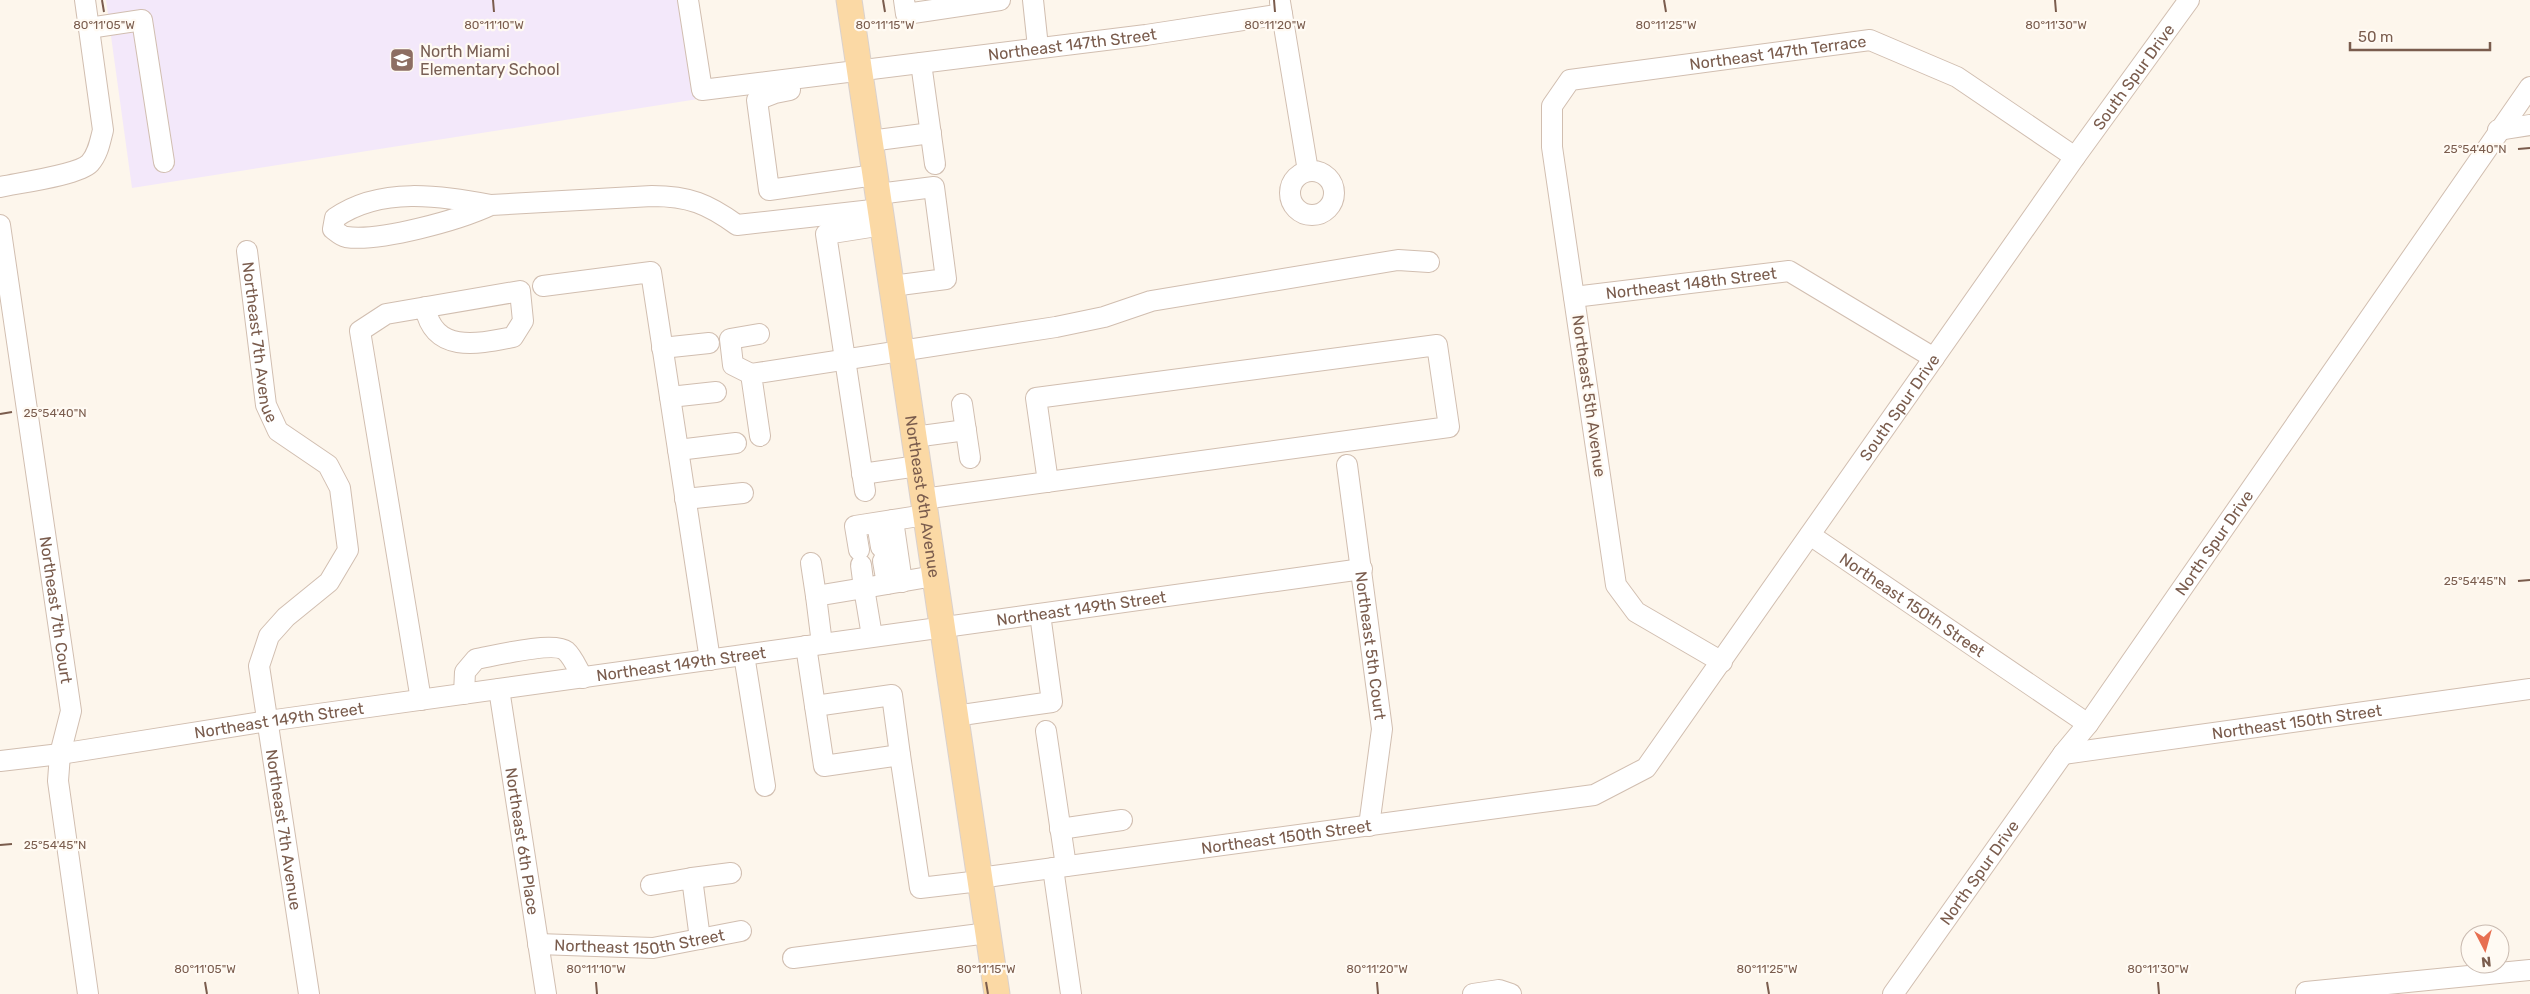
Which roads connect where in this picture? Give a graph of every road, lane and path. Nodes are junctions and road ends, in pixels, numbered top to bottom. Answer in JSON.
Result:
{"nodes":[{"id":1,"x":85,"y":0,"type":"edge"},
{"id":2,"x":688,"y":0,"type":"edge"},
{"id":3,"x":849,"y":0,"type":"edge"},
{"id":4,"x":904,"y":0,"type":"edge"},
{"id":5,"x":1000,"y":0,"type":"edge"},
{"id":6,"x":1033,"y":0,"type":"edge"},
{"id":7,"x":2189,"y":0,"type":"edge"},
{"id":8,"x":1281,"y":7,"type":"edge"},
{"id":9,"x":89,"y":28,"type":"junction"},
{"id":10,"x":1038,"y":47,"type":"junction"},
{"id":11,"x":921,"y":63,"type":"junction"},
{"id":12,"x":861,"y":74,"type":"junction"},
{"id":13,"x":1570,"y":80,"type":"joint"},
{"id":14,"x":2530,"y":87,"type":"edge"},
{"id":15,"x":2530,"y":125,"type":"edge"},
{"id":16,"x":2498,"y":130,"type":"junction"},
{"id":17,"x":931,"y":133,"type":"junction"},
{"id":18,"x":870,"y":141,"type":"junction"},
{"id":19,"x":2075,"y":157,"type":"junction"},
{"id":20,"x":164,"y":162,"type":"dead end"},
{"id":21,"x":935,"y":164,"type":"dead end"},
{"id":22,"x":1308,"y":171,"type":"dead end"},
{"id":23,"x":0,"y":187,"type":"edge"},
{"id":24,"x":879,"y":201,"type":"junction"},
{"id":25,"x":491,"y":205,"type":"junction"},
{"id":26,"x":0,"y":225,"type":"edge"},
{"id":27,"x":248,"y":251,"type":"dead end"},
{"id":28,"x":1429,"y":262,"type":"dead end"},
{"id":29,"x":543,"y":286,"type":"dead end"},
{"id":30,"x":892,"y":286,"type":"junction"},
{"id":31,"x":1574,"y":297,"type":"junction"},
{"id":32,"x":425,"y":307,"type":"junction"},
{"id":33,"x":759,"y":334,"type":"dead end"},
{"id":34,"x":709,"y":342,"type":"dead end"},
{"id":35,"x":662,"y":348,"type":"junction"},
{"id":36,"x":901,"y":350,"type":"junction"},
{"id":37,"x":1934,"y":358,"type":"junction"},
{"id":38,"x":845,"y":359,"type":"junction"},
{"id":39,"x":751,"y":374,"type":"junction"},
{"id":40,"x":716,"y":392,"type":"dead end"},
{"id":41,"x":670,"y":397,"type":"junction"},
{"id":42,"x":962,"y":404,"type":"dead end"},
{"id":43,"x":966,"y":430,"type":"junction"},
{"id":44,"x":760,"y":436,"type":"dead end"},
{"id":45,"x":914,"y":437,"type":"junction"},
{"id":46,"x":736,"y":443,"type":"dead end"},
{"id":47,"x":678,"y":450,"type":"junction"},
{"id":48,"x":970,"y":458,"type":"dead end"},
{"id":49,"x":1347,"y":465,"type":"dead end"},
{"id":50,"x":918,"y":466,"type":"junction"},
{"id":51,"x":1048,"y":482,"type":"junction"},
{"id":52,"x":743,"y":493,"type":"dead end"},
{"id":53,"x":685,"y":499,"type":"junction"},
{"id":54,"x":924,"y":507,"type":"junction"},
{"id":55,"x":885,"y":521,"type":"junction"},
{"id":56,"x":1810,"y":534,"type":"junction"},
{"id":57,"x":811,"y":563,"type":"dead end"},
{"id":58,"x":1362,"y":569,"type":"junction"},
{"id":59,"x":934,"y":576,"type":"junction"},
{"id":60,"x":894,"y":583,"type":"junction"},
{"id":61,"x":864,"y":588,"type":"junction"},
{"id":62,"x":816,"y":596,"type":"junction"},
{"id":63,"x":1040,"y":614,"type":"junction"},
{"id":64,"x":942,"y":627,"type":"junction"},
{"id":65,"x":872,"y":636,"type":"junction"},
{"id":66,"x":814,"y":645,"type":"junction"},
{"id":67,"x":744,"y":655,"type":"junction"},
{"id":68,"x":710,"y":660,"type":"junction"},
{"id":69,"x":1722,"y":662,"type":"junction"},
{"id":70,"x":583,"y":678,"type":"junction"},
{"id":71,"x":499,"y":689,"type":"junction"},
{"id":72,"x":2530,"y":689,"type":"edge"},
{"id":73,"x":464,"y":694,"type":"junction"},
{"id":74,"x":421,"y":700,"type":"junction"},
{"id":75,"x":815,"y":706,"type":"junction"},
{"id":76,"x":955,"y":716,"type":"junction"},
{"id":77,"x":268,"y":720,"type":"junction"},
{"id":78,"x":2088,"y":724,"type":"junction"},
{"id":79,"x":1046,"y":730,"type":"dead end"},
{"id":80,"x":60,"y":754,"type":"junction"},
{"id":81,"x":2064,"y":754,"type":"junction"},
{"id":82,"x":900,"y":755,"type":"junction"},
{"id":83,"x":0,"y":761,"type":"edge"},
{"id":84,"x":765,"y":786,"type":"dead end"},
{"id":85,"x":1594,"y":795,"type":"joint"},
{"id":86,"x":1122,"y":820,"type":"dead end"},
{"id":87,"x":1369,"y":826,"type":"junction"},
{"id":88,"x":1060,"y":829,"type":"junction"},
{"id":89,"x":1060,"y":867,"type":"junction"},
{"id":90,"x":731,"y":873,"type":"dead end"},
{"id":91,"x":692,"y":878,"type":"junction"},
{"id":92,"x":980,"y":879,"type":"junction"},
{"id":93,"x":652,"y":884,"type":"dead end"},
{"id":94,"x":741,"y":931,"type":"dead end"},
{"id":95,"x":988,"y":933,"type":"junction"},
{"id":96,"x":700,"y":939,"type":"junction"},
{"id":97,"x":538,"y":944,"type":"junction"},
{"id":98,"x":793,"y":958,"type":"dead end"},
{"id":99,"x":2530,"y":970,"type":"edge"},
{"id":100,"x":2306,"y":992,"type":"dead end"},
{"id":101,"x":88,"y":994,"type":"edge"},
{"id":102,"x":309,"y":994,"type":"edge"},
{"id":103,"x":546,"y":994,"type":"edge"},
{"id":104,"x":997,"y":994,"type":"edge"},
{"id":105,"x":1071,"y":994,"type":"edge"},
{"id":106,"x":1474,"y":994,"type":"edge"},
{"id":107,"x":1511,"y":994,"type":"edge"},
{"id":108,"x":1893,"y":994,"type":"edge"}],
"edges":[{"from":1,"to":9,"type":"street"},
{"from":2,"to":12,"type":"street"},
{"from":3,"to":12,"type":"main road","name":"Northeast 6th Avenue"},
{"from":4,"to":5,"type":"street"},
{"from":6,"to":10,"type":"street"},
{"from":7,"to":19,"type":"street","name":"South Spur Drive"},
{"from":8,"to":10,"type":"street","name":"Northeast 147th Street"},
{"from":8,"to":22,"type":"street"},
{"from":9,"to":20,"type":"street"},
{"from":9,"to":23,"type":"street"},
{"from":10,"to":11,"type":"street","name":"Northeast 147th Street"},
{"from":11,"to":12,"type":"street","name":"Northeast 147th Street"},
{"from":11,"to":17,"type":"street"},
{"from":12,"to":18,"type":"main road","name":"Northeast 6th Avenue"},
{"from":12,"to":24,"type":"street"},
{"from":13,"to":19,"type":"street","name":"Northeast 147th Terrace"},
{"from":13,"to":31,"type":"street","name":"Northeast 5th Avenue"},
{"from":14,"to":16,"type":"street","name":"North Spur Drive"},
{"from":15,"to":16,"type":"street"},
{"from":16,"to":78,"type":"street","name":"North Spur Drive"},
{"from":17,"to":18,"type":"street"},
{"from":17,"to":21,"type":"street"},
{"from":18,"to":24,"type":"main road","name":"Northeast 6th Avenue"},
{"from":19,"to":37,"type":"street","name":"South Spur Drive"},
{"from":24,"to":25,"type":"street"},
{"from":24,"to":30,"type":"main road","name":"Northeast 6th Avenue"},
{"from":24,"to":30,"type":"street"},
{"from":24,"to":38,"type":"street"},
{"from":25,"to":25,"type":"street"},
{"from":26,"to":80,"type":"street","name":"Northeast 7th Court"},
{"from":27,"to":77,"type":"street","name":"Northeast 7th Avenue"},
{"from":28,"to":36,"type":"street"},
{"from":29,"to":35,"type":"street"},
{"from":30,"to":36,"type":"main road","name":"Northeast 6th Avenue"},
{"from":31,"to":37,"type":"street","name":"Northeast 148th Street"},
{"from":31,"to":69,"type":"street","name":"Northeast 5th Avenue"},
{"from":32,"to":32,"type":"street"},
{"from":32,"to":74,"type":"street"},
{"from":33,"to":39,"type":"street"},
{"from":34,"to":35,"type":"street"},
{"from":35,"to":41,"type":"street"},
{"from":36,"to":38,"type":"street"},
{"from":36,"to":45,"type":"main road","name":"Northeast 6th Avenue"},
{"from":37,"to":56,"type":"street","name":"South Spur Drive"},
{"from":38,"to":39,"type":"street"},
{"from":38,"to":50,"type":"street"},
{"from":39,"to":44,"type":"street"},
{"from":40,"to":41,"type":"street"},
{"from":41,"to":47,"type":"street"},
{"from":42,"to":43,"type":"street"},
{"from":43,"to":45,"type":"street"},
{"from":43,"to":48,"type":"street"},
{"from":45,"to":50,"type":"main road","name":"Northeast 6th Avenue"},
{"from":46,"to":47,"type":"street"},
{"from":47,"to":53,"type":"street"},
{"from":49,"to":58,"type":"street","name":"Northeast 5th Court"},
{"from":50,"to":54,"type":"main road","name":"Northeast 6th Avenue"},
{"from":51,"to":51,"type":"street"},
{"from":51,"to":54,"type":"street"},
{"from":52,"to":53,"type":"street"},
{"from":53,"to":68,"type":"street"},
{"from":54,"to":55,"type":"street"},
{"from":54,"to":59,"type":"main road","name":"Northeast 6th Avenue"},
{"from":55,"to":60,"type":"street"},
{"from":55,"to":60,"type":"street"},
{"from":55,"to":61,"type":"street"},
{"from":56,"to":69,"type":"street","name":"South Spur Drive"},
{"from":56,"to":78,"type":"street","name":"Northeast 150th Street"},
{"from":57,"to":62,"type":"street"},
{"from":58,"to":63,"type":"street","name":"Northeast 149th Street"},
{"from":58,"to":87,"type":"street","name":"Northeast 5th Court"},
{"from":59,"to":60,"type":"street"},
{"from":59,"to":64,"type":"main road","name":"Northeast 6th Avenue"},
{"from":60,"to":61,"type":"street"},
{"from":61,"to":62,"type":"street"},
{"from":61,"to":65,"type":"street"},
{"from":62,"to":66,"type":"street"},
{"from":63,"to":64,"type":"street","name":"Northeast 149th Street"},
{"from":63,"to":76,"type":"street"},
{"from":64,"to":65,"type":"street","name":"Northeast 149th Street"},
{"from":64,"to":76,"type":"main road","name":"Northeast 6th Avenue"},
{"from":65,"to":66,"type":"street","name":"Northeast 149th Street"},
{"from":66,"to":67,"type":"street","name":"Northeast 149th Street"},
{"from":66,"to":75,"type":"street"},
{"from":67,"to":68,"type":"street","name":"Northeast 149th Street"},
{"from":67,"to":84,"type":"street"},
{"from":68,"to":70,"type":"street","name":"Northeast 149th Street"},
{"from":69,"to":85,"type":"street","name":"South Spur Drive"},
{"from":70,"to":71,"type":"street","name":"Northeast 149th Street"},
{"from":70,"to":73,"type":"street"},
{"from":71,"to":73,"type":"street","name":"Northeast 149th Street"},
{"from":71,"to":97,"type":"street","name":"Northeast 6th Place"},
{"from":72,"to":81,"type":"street","name":"Northeast 150th Street"},
{"from":73,"to":74,"type":"street","name":"Northeast 149th Street"},
{"from":74,"to":77,"type":"street","name":"Northeast 149th Street"},
{"from":75,"to":82,"type":"street"},
{"from":75,"to":82,"type":"street"},
{"from":76,"to":92,"type":"main road","name":"Northeast 6th Avenue"},
{"from":77,"to":80,"type":"street","name":"Northeast 149th Street"},
{"from":77,"to":102,"type":"street","name":"Northeast 7th Avenue"},
{"from":78,"to":81,"type":"street","name":"North Spur Drive"},
{"from":79,"to":88,"type":"street"},
{"from":80,"to":83,"type":"street","name":"Northeast 149th Street"},
{"from":80,"to":101,"type":"street","name":"Northeast 7th Court"},
{"from":81,"to":108,"type":"street","name":"North Spur Drive"},
{"from":82,"to":92,"type":"street","name":"Northeast 150th Street"},
{"from":85,"to":87,"type":"street","name":"Northeast 150th Street"},
{"from":86,"to":88,"type":"street"},
{"from":87,"to":89,"type":"street","name":"Northeast 150th Street"},
{"from":88,"to":89,"type":"street"},
{"from":89,"to":92,"type":"street","name":"Northeast 150th Street"},
{"from":89,"to":105,"type":"street"},
{"from":90,"to":91,"type":"street"},
{"from":91,"to":93,"type":"street"},
{"from":91,"to":96,"type":"street"},
{"from":92,"to":95,"type":"main road","name":"Northeast 6th Avenue"},
{"from":94,"to":96,"type":"street","name":"Northeast 150th Street"},
{"from":95,"to":98,"type":"street"},
{"from":95,"to":104,"type":"main road","name":"Northeast 6th Avenue"},
{"from":96,"to":97,"type":"street","name":"Northeast 150th Street"},
{"from":97,"to":103,"type":"street","name":"Northeast 6th Place"},
{"from":99,"to":100,"type":"street"},
{"from":106,"to":107,"type":"street"}]}
